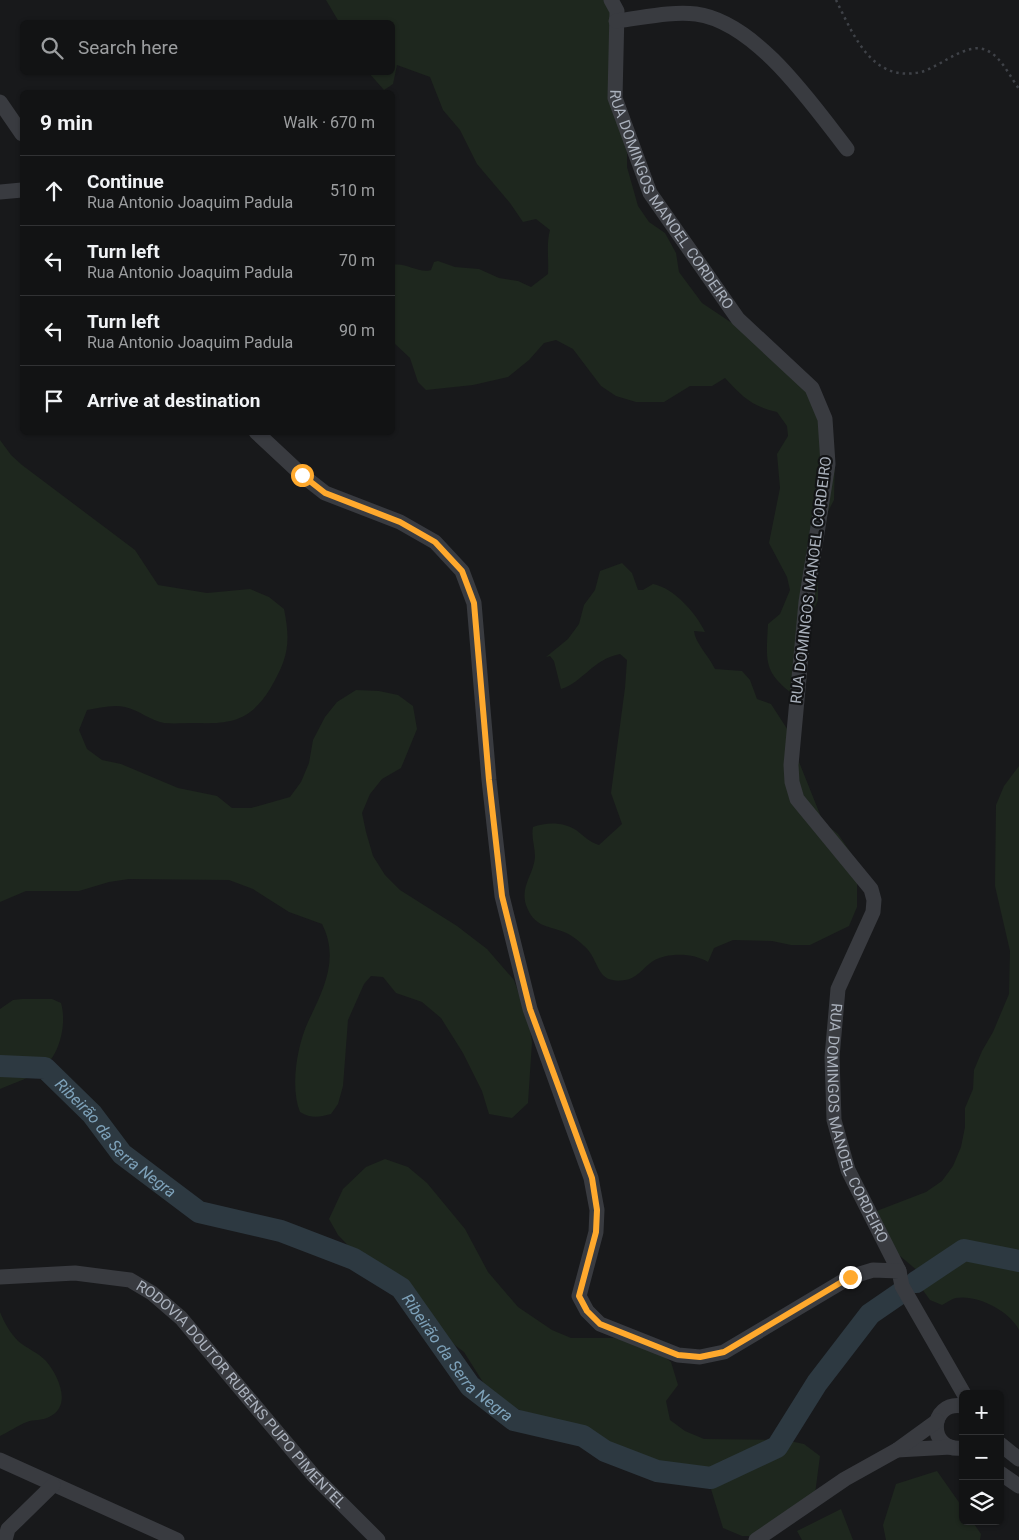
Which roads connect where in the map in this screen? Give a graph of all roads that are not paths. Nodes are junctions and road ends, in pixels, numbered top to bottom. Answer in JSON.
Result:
{"nodes":[{"id":1,"x":617,"y":8,"type":"edge"},
{"id":2,"x":0,"y":102,"type":"edge"},
{"id":3,"x":20,"y":131,"type":"edge"},
{"id":4,"x":847,"y":149,"type":"dead end"},
{"id":5,"x":20,"y":190,"type":"edge"},
{"id":6,"x":0,"y":192,"type":"edge"},
{"id":7,"x":259,"y":435,"type":"edge"},
{"id":8,"x":899,"y":1271,"type":"junction"},
{"id":9,"x":0,"y":1277,"type":"edge"},
{"id":10,"x":953,"y":1375,"type":"junction"},
{"id":11,"x":962,"y":1390,"type":"edge"},
{"id":12,"x":957,"y":1406,"type":"edge"},
{"id":13,"x":937,"y":1421,"type":"junction"},
{"id":14,"x":1004,"y":1447,"type":"edge"},
{"id":15,"x":959,"y":1448,"type":"edge"},
{"id":16,"x":897,"y":1450,"type":"junction"},
{"id":17,"x":1019,"y":1459,"type":"edge"},
{"id":18,"x":0,"y":1460,"type":"edge"},
{"id":19,"x":1004,"y":1476,"type":"edge"},
{"id":20,"x":53,"y":1485,"type":"junction"},
{"id":21,"x":1019,"y":1486,"type":"edge"},
{"id":22,"x":5,"y":1540,"type":"edge"},
{"id":23,"x":178,"y":1540,"type":"edge"},
{"id":24,"x":378,"y":1540,"type":"edge"},
{"id":25,"x":756,"y":1540,"type":"edge"}],
"edges":[{"from":1,"to":4,"type":"street"},
{"from":1,"to":8,"type":"street","name":"RUA DOMINGOS MANOEL CORDEIRO"},
{"from":2,"to":3,"type":"street"},
{"from":5,"to":6,"type":"street"},
{"from":7,"to":8,"type":"street"},
{"from":8,"to":10,"type":"street","name":"RUA DOMINGOS MANOEL CORDEIRO"},
{"from":9,"to":24,"type":"street","name":"RODOVIA DOUTOR RUBENS PUPO PIMENTEL"},
{"from":10,"to":11,"type":"street","name":"RUA DOMINGOS MANOEL CORDEIRO"},
{"from":10,"to":12,"type":"street"},
{"from":12,"to":13,"type":"street"},
{"from":13,"to":15,"type":"street"},
{"from":13,"to":16,"type":"street"},
{"from":14,"to":17,"type":"street"},
{"from":15,"to":16,"type":"street"},
{"from":16,"to":25,"type":"street"},
{"from":18,"to":20,"type":"street"},
{"from":19,"to":21,"type":"street"},
{"from":20,"to":22,"type":"street"},
{"from":20,"to":23,"type":"street"}]}
